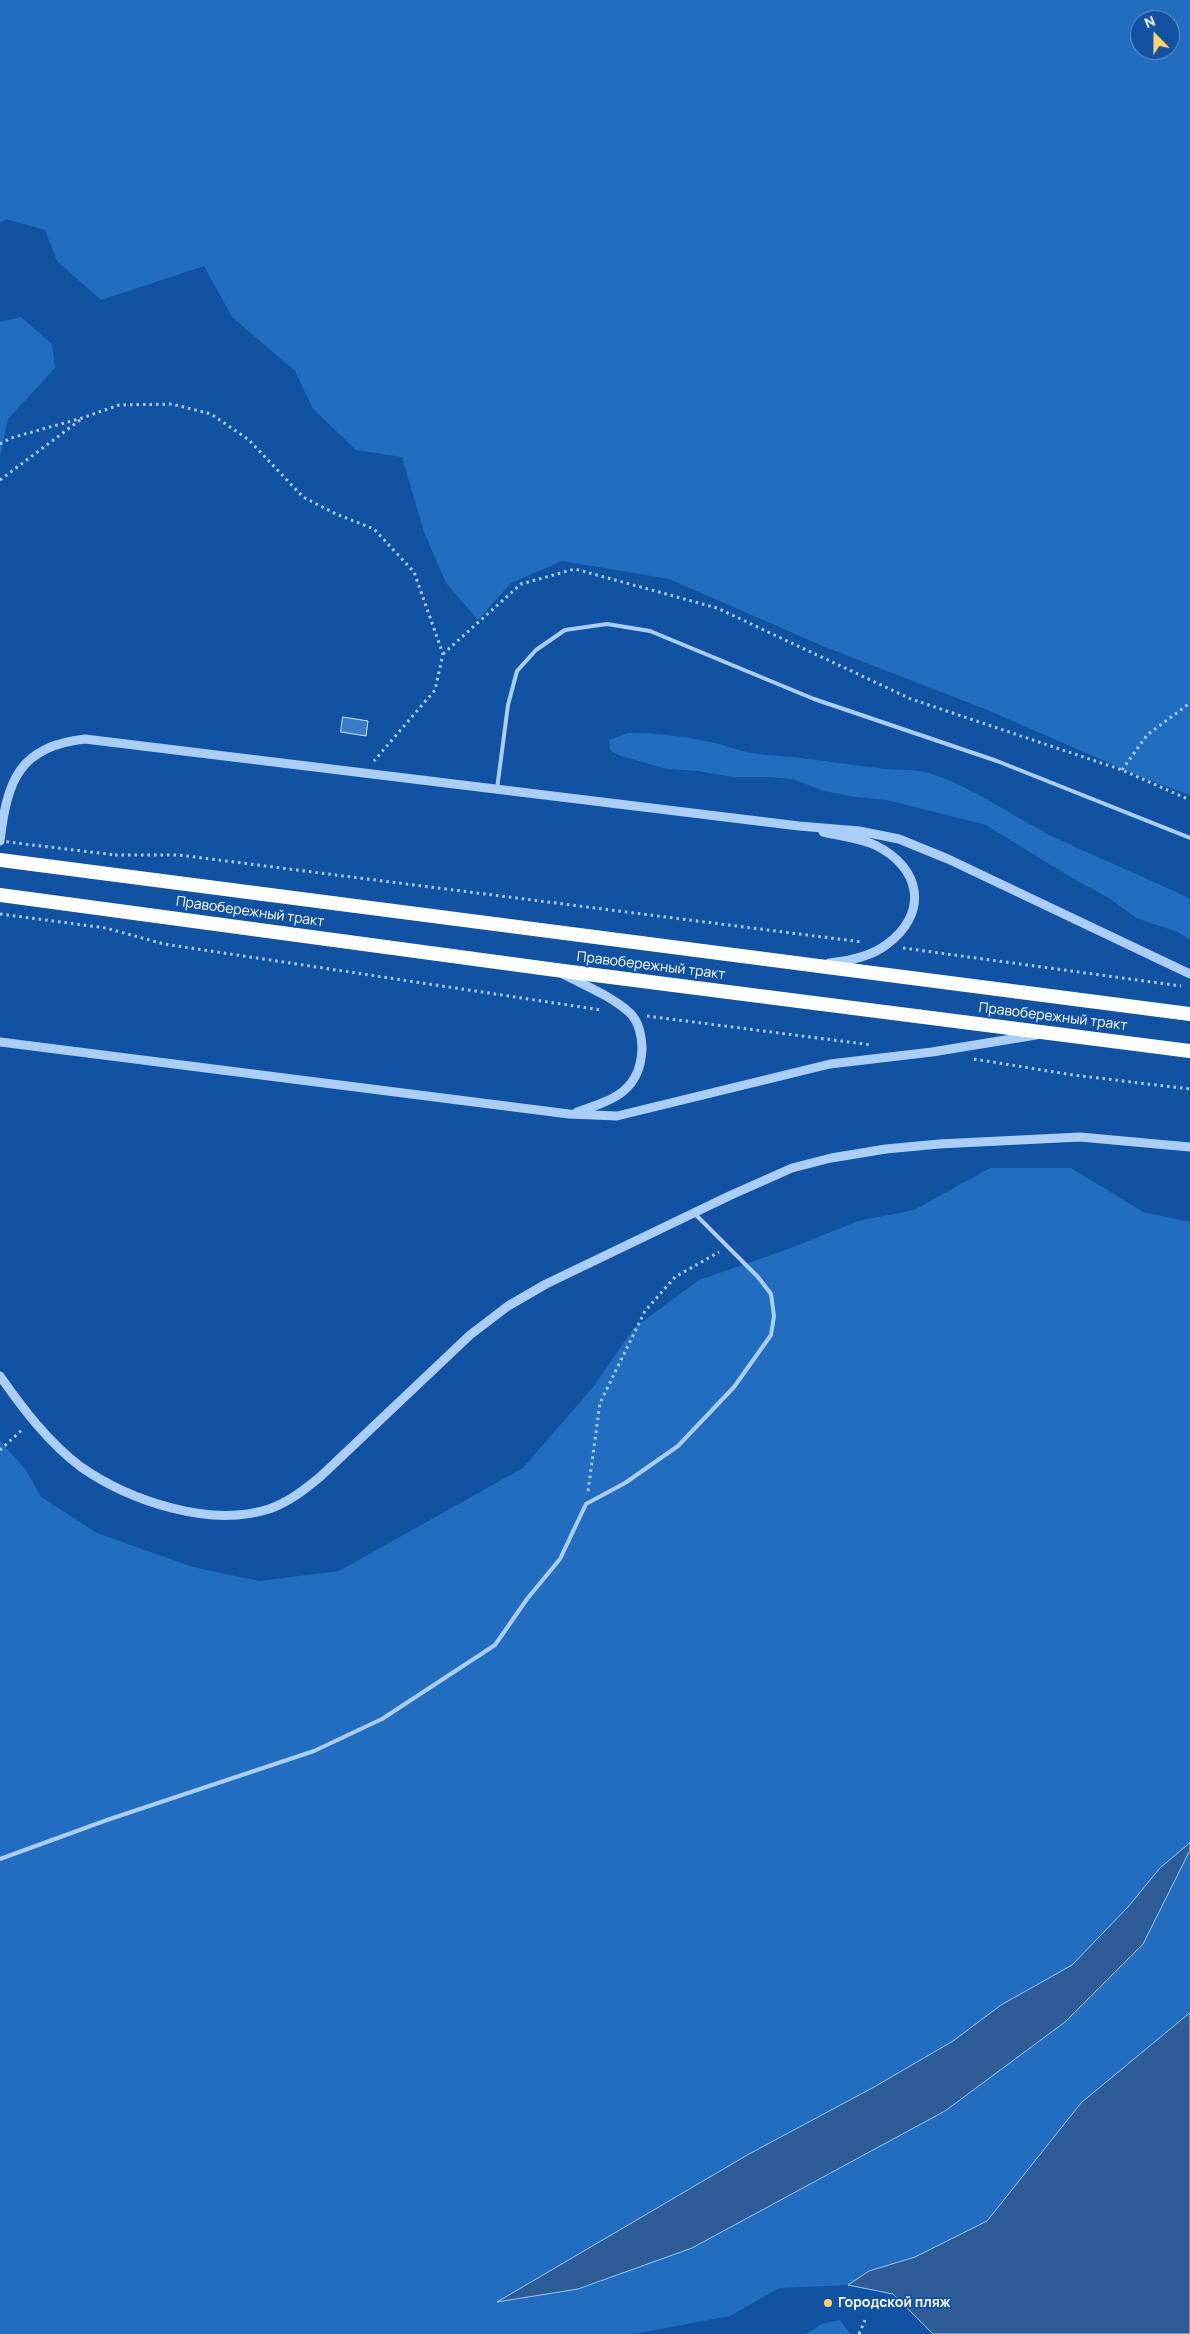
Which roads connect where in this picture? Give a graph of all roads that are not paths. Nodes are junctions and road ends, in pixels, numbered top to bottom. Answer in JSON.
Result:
{"nodes":[{"id":1,"x":497,"y":788,"type":"junction"},
{"id":2,"x":799,"y":826,"type":"junction"},
{"id":3,"x":1190,"y":838,"type":"edge"},
{"id":4,"x":0,"y":841,"type":"edge"},
{"id":5,"x":0,"y":860,"type":"edge"},
{"id":6,"x":0,"y":895,"type":"edge"},
{"id":7,"x":815,"y":965,"type":"junction"},
{"id":8,"x":556,"y":970,"type":"junction"},
{"id":9,"x":1190,"y":974,"type":"edge"},
{"id":10,"x":1190,"y":1014,"type":"edge"},
{"id":11,"x":1048,"y":1033,"type":"junction"},
{"id":12,"x":0,"y":1042,"type":"edge"},
{"id":13,"x":1190,"y":1051,"type":"edge"},
{"id":14,"x":569,"y":1114,"type":"junction"},
{"id":15,"x":1190,"y":1147,"type":"edge"},
{"id":16,"x":694,"y":1213,"type":"junction"},
{"id":17,"x":0,"y":1376,"type":"edge"},
{"id":18,"x":0,"y":1859,"type":"edge"}],
"edges":[{"from":1,"to":2,"type":"street"},
{"from":1,"to":3,"type":"lane"},
{"from":1,"to":4,"type":"street"},
{"from":2,"to":7,"type":"street"},
{"from":2,"to":9,"type":"street"},
{"from":5,"to":7,"type":"highway","name":"Правобережный тракт"},
{"from":6,"to":8,"type":"highway","name":"Правобережный тракт"},
{"from":7,"to":10,"type":"highway","name":"Правобережный тракт"},
{"from":8,"to":11,"type":"highway","name":"Правобережный тракт"},
{"from":8,"to":14,"type":"street"},
{"from":11,"to":13,"type":"highway","name":"Правобережный тракт"},
{"from":11,"to":14,"type":"street"},
{"from":12,"to":14,"type":"street"},
{"from":15,"to":16,"type":"street"},
{"from":16,"to":17,"type":"street"},
{"from":16,"to":18,"type":"lane"}]}
